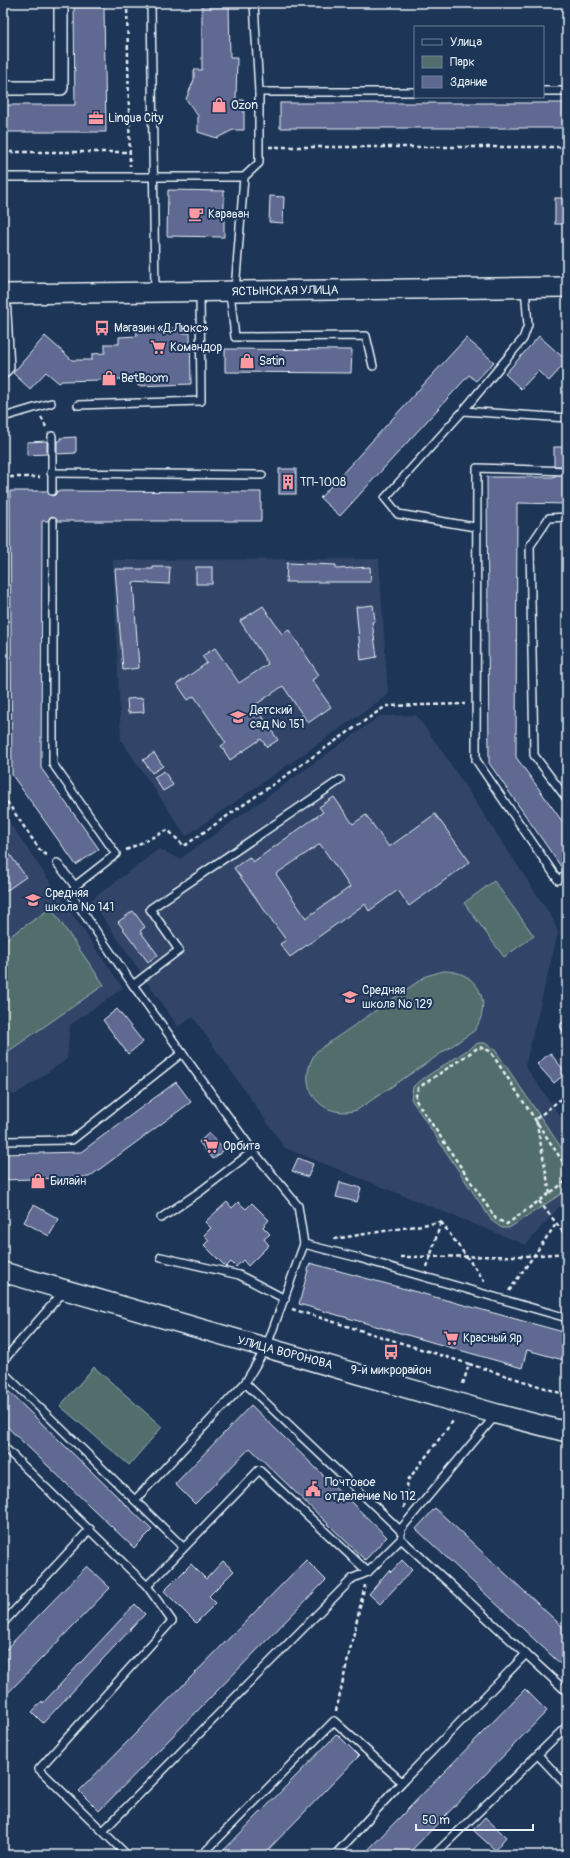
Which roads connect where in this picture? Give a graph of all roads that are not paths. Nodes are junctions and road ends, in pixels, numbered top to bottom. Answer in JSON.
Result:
{"nodes":[{"id":1,"x":60,"y":3,"type":"edge"},
{"id":2,"x":151,"y":3,"type":"edge"},
{"id":3,"x":254,"y":3,"type":"edge"},
{"id":4,"x":3,"y":88,"type":"edge"},
{"id":5,"x":544,"y":91,"type":"edge"},
{"id":6,"x":567,"y":91,"type":"edge"},
{"id":7,"x":260,"y":92,"type":"junction"},
{"id":8,"x":414,"y":92,"type":"edge"},
{"id":9,"x":3,"y":177,"type":"edge"},
{"id":10,"x":244,"y":177,"type":"junction"},
{"id":11,"x":153,"y":178,"type":"junction"},
{"id":12,"x":525,"y":287,"type":"junction"},
{"id":13,"x":567,"y":287,"type":"edge"},
{"id":14,"x":155,"y":292,"type":"junction"},
{"id":15,"x":200,"y":292,"type":"junction"},
{"id":16,"x":233,"y":292,"type":"junction"},
{"id":17,"x":4,"y":294,"type":"edge"},
{"id":18,"x":373,"y":366,"type":"dead end"},
{"id":19,"x":3,"y":376,"type":"edge"},
{"id":20,"x":51,"y":404,"type":"dead end"},
{"id":21,"x":78,"y":405,"type":"dead end"},
{"id":22,"x":463,"y":411,"type":"junction"},
{"id":23,"x":3,"y":413,"type":"edge"},
{"id":24,"x":567,"y":418,"type":"edge"},
{"id":25,"x":52,"y":436,"type":"road end"},
{"id":26,"x":567,"y":471,"type":"edge"},
{"id":27,"x":52,"y":475,"type":"junction"},
{"id":28,"x":262,"y":475,"type":"dead end"},
{"id":29,"x":52,"y":491,"type":"dead end"},
{"id":30,"x":567,"y":518,"type":"edge"},
{"id":31,"x":53,"y":521,"type":"dead end"},
{"id":32,"x":475,"y":527,"type":"junction"},
{"id":33,"x":340,"y":780,"type":"dead end"},
{"id":34,"x":567,"y":800,"type":"edge"},
{"id":35,"x":56,"y":863,"type":"road end"},
{"id":36,"x":567,"y":875,"type":"edge"},
{"id":37,"x":75,"y":886,"type":"junction"},
{"id":38,"x":133,"y":985,"type":"junction"},
{"id":39,"x":567,"y":1025,"type":"edge"},
{"id":40,"x":567,"y":1029,"type":"edge"},
{"id":41,"x":182,"y":1053,"type":"junction"},
{"id":42,"x":3,"y":1141,"type":"edge"},
{"id":43,"x":252,"y":1151,"type":"junction"},
{"id":44,"x":161,"y":1218,"type":"dead end"},
{"id":45,"x":304,"y":1244,"type":"junction"},
{"id":46,"x":161,"y":1257,"type":"dead end"},
{"id":47,"x":3,"y":1272,"type":"edge"},
{"id":48,"x":64,"y":1291,"type":"junction"},
{"id":49,"x":284,"y":1302,"type":"junction"},
{"id":50,"x":567,"y":1318,"type":"edge"},
{"id":51,"x":266,"y":1348,"type":"junction"},
{"id":52,"x":3,"y":1360,"type":"edge"},
{"id":53,"x":3,"y":1372,"type":"edge"},
{"id":54,"x":245,"y":1383,"type":"junction"},
{"id":55,"x":497,"y":1414,"type":"junction"},
{"id":56,"x":567,"y":1432,"type":"edge"},
{"id":57,"x":3,"y":1446,"type":"edge"},
{"id":58,"x":135,"y":1500,"type":"junction"},
{"id":59,"x":90,"y":1529,"type":"junction"},
{"id":60,"x":400,"y":1530,"type":"junction"},
{"id":61,"x":401,"y":1539,"type":"junction"},
{"id":62,"x":183,"y":1547,"type":"junction"},
{"id":63,"x":368,"y":1572,"type":"junction"},
{"id":64,"x":147,"y":1586,"type":"junction"},
{"id":65,"x":3,"y":1623,"type":"edge"},
{"id":66,"x":526,"y":1654,"type":"junction"},
{"id":67,"x":567,"y":1692,"type":"edge"},
{"id":68,"x":567,"y":1726,"type":"edge"},
{"id":69,"x":538,"y":1756,"type":"junction"},
{"id":70,"x":402,"y":1782,"type":"junction"},
{"id":71,"x":567,"y":1786,"type":"edge"},
{"id":72,"x":103,"y":1831,"type":"junction"},
{"id":73,"x":127,"y":1855,"type":"edge"},
{"id":74,"x":202,"y":1855,"type":"edge"},
{"id":75,"x":335,"y":1855,"type":"edge"},
{"id":76,"x":434,"y":1855,"type":"edge"}],
"edges":[{"from":1,"to":4,"type":"street"},
{"from":2,"to":11,"type":"lane"},
{"from":3,"to":7,"type":"lane"},
{"from":5,"to":6,"type":"lane"},
{"from":7,"to":8,"type":"lane"},
{"from":7,"to":10,"type":"lane"},
{"from":9,"to":11,"type":"lane"},
{"from":10,"to":11,"type":"lane"},
{"from":10,"to":16,"type":"lane"},
{"from":11,"to":14,"type":"lane"},
{"from":12,"to":13,"type":"main road","name":"ЯСТЫНСКАЯ УЛИЦА"},
{"from":12,"to":16,"type":"main road","name":"ЯСТЫНСКАЯ УЛИЦА"},
{"from":12,"to":22,"type":"lane"},
{"from":14,"to":15,"type":"main road","name":"ЯСТЫНСКАЯ УЛИЦА"},
{"from":14,"to":17,"type":"main road","name":"ЯСТЫНСКАЯ УЛИЦА"},
{"from":15,"to":16,"type":"main road","name":"ЯСТЫНСКАЯ УЛИЦА"},
{"from":15,"to":21,"type":"lane"},
{"from":16,"to":18,"type":"lane"},
{"from":17,"to":19,"type":"lane"},
{"from":20,"to":23,"type":"lane"},
{"from":22,"to":24,"type":"lane"},
{"from":22,"to":32,"type":"lane"},
{"from":25,"to":27,"type":"lane"},
{"from":26,"to":32,"type":"lane"},
{"from":27,"to":28,"type":"lane"},
{"from":27,"to":29,"type":"lane"},
{"from":30,"to":34,"type":"lane"},
{"from":31,"to":37,"type":"lane"},
{"from":32,"to":36,"type":"lane"},
{"from":33,"to":38,"type":"lane"},
{"from":35,"to":37,"type":"lane"},
{"from":37,"to":38,"type":"lane"},
{"from":38,"to":41,"type":"lane"},
{"from":39,"to":40,"type":"lane"},
{"from":41,"to":42,"type":"lane"},
{"from":41,"to":43,"type":"lane"},
{"from":43,"to":44,"type":"lane"},
{"from":43,"to":45,"type":"lane"},
{"from":45,"to":49,"type":"lane"},
{"from":45,"to":50,"type":"lane"},
{"from":46,"to":49,"type":"lane"},
{"from":47,"to":48,"type":"main road","name":"УЛИЦА ВОРОНОВА"},
{"from":48,"to":51,"type":"main road","name":"УЛИЦА ВОРОНОВА"},
{"from":48,"to":52,"type":"lane"},
{"from":49,"to":51,"type":"lane"},
{"from":51,"to":54,"type":"lane"},
{"from":51,"to":55,"type":"main road","name":"УЛИЦА ВОРОНОВА"},
{"from":53,"to":58,"type":"lane"},
{"from":54,"to":58,"type":"lane"},
{"from":54,"to":60,"type":"lane"},
{"from":55,"to":56,"type":"main road","name":"УЛИЦА ВОРОНОВА"},
{"from":55,"to":60,"type":"lane"},
{"from":57,"to":59,"type":"lane"},
{"from":58,"to":62,"type":"lane"},
{"from":59,"to":64,"type":"lane"},
{"from":59,"to":65,"type":"lane"},
{"from":60,"to":61,"type":"lane"},
{"from":61,"to":63,"type":"lane"},
{"from":61,"to":66,"type":"lane"},
{"from":62,"to":63,"type":"lane"},
{"from":62,"to":64,"type":"lane"},
{"from":63,"to":72,"type":"lane"},
{"from":64,"to":72,"type":"lane"},
{"from":66,"to":67,"type":"lane"},
{"from":66,"to":70,"type":"lane"},
{"from":68,"to":69,"type":"lane"},
{"from":69,"to":71,"type":"lane"},
{"from":69,"to":76,"type":"lane"},
{"from":70,"to":74,"type":"lane"},
{"from":70,"to":75,"type":"lane"},
{"from":72,"to":73,"type":"lane"}]}
